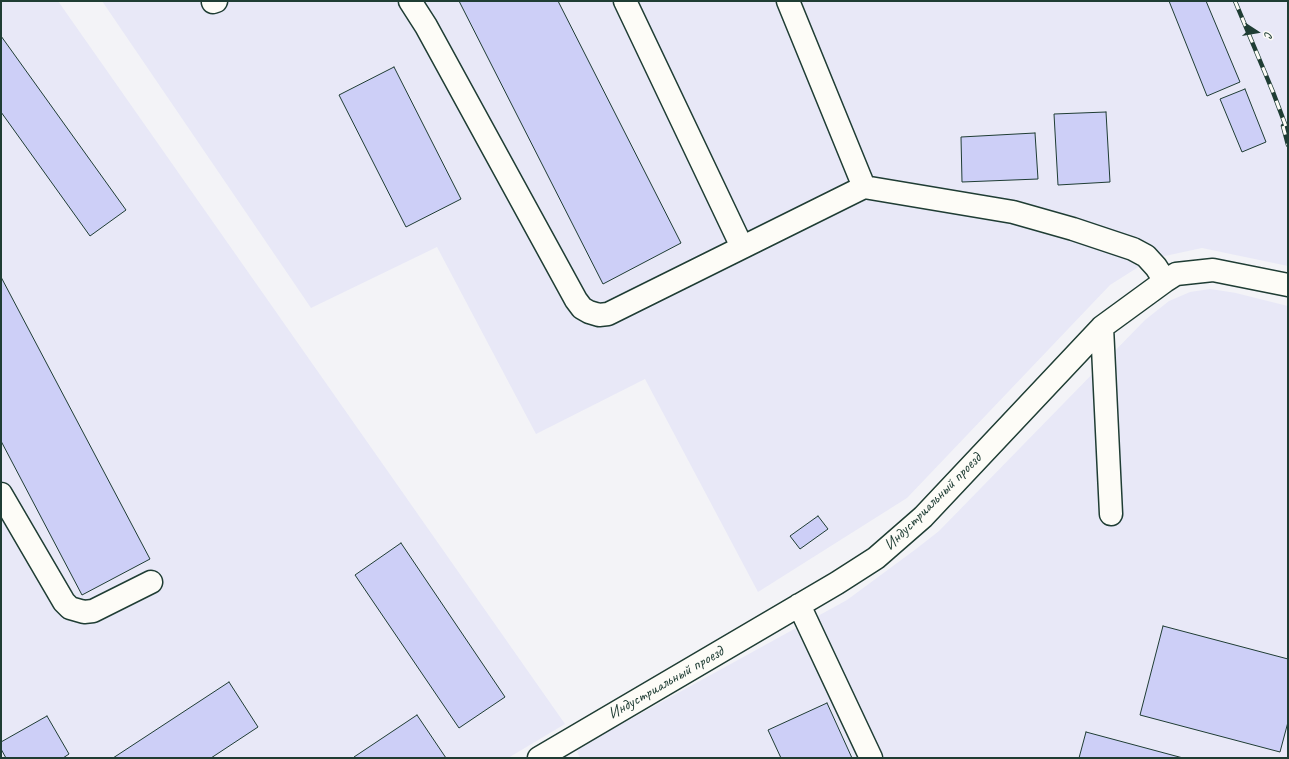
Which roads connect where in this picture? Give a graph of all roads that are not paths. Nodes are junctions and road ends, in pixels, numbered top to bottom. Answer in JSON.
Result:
{"nodes":[{"id":1,"x":410,"y":1,"type":"edge"},
{"id":2,"x":625,"y":1,"type":"edge"},
{"id":3,"x":788,"y":1,"type":"edge"},
{"id":4,"x":864,"y":187,"type":"junction"},
{"id":5,"x":742,"y":247,"type":"junction"},
{"id":6,"x":1165,"y":281,"type":"junction"},
{"id":7,"x":1288,"y":285,"type":"edge"},
{"id":8,"x":1102,"y":327,"type":"junction"},
{"id":9,"x":1,"y":494,"type":"edge"},
{"id":10,"x":1111,"y":514,"type":"dead end"},
{"id":11,"x":151,"y":582,"type":"dead end"},
{"id":12,"x":799,"y":605,"type":"junction"},
{"id":13,"x":539,"y":758,"type":"edge"},
{"id":14,"x":871,"y":758,"type":"edge"}],
"edges":[{"from":1,"to":5,"type":"street"},
{"from":2,"to":5,"type":"street"},
{"from":3,"to":4,"type":"street"},
{"from":4,"to":5,"type":"street"},
{"from":4,"to":6,"type":"street"},
{"from":6,"to":7,"type":"street","name":"Индустриальный проезд"},
{"from":6,"to":8,"type":"street","name":"Индустриальный проезд"},
{"from":8,"to":10,"type":"street"},
{"from":8,"to":12,"type":"street","name":"Индустриальный проезд"},
{"from":9,"to":11,"type":"street"},
{"from":12,"to":13,"type":"street","name":"Индустриальный проезд"},
{"from":12,"to":14,"type":"street"}]}
